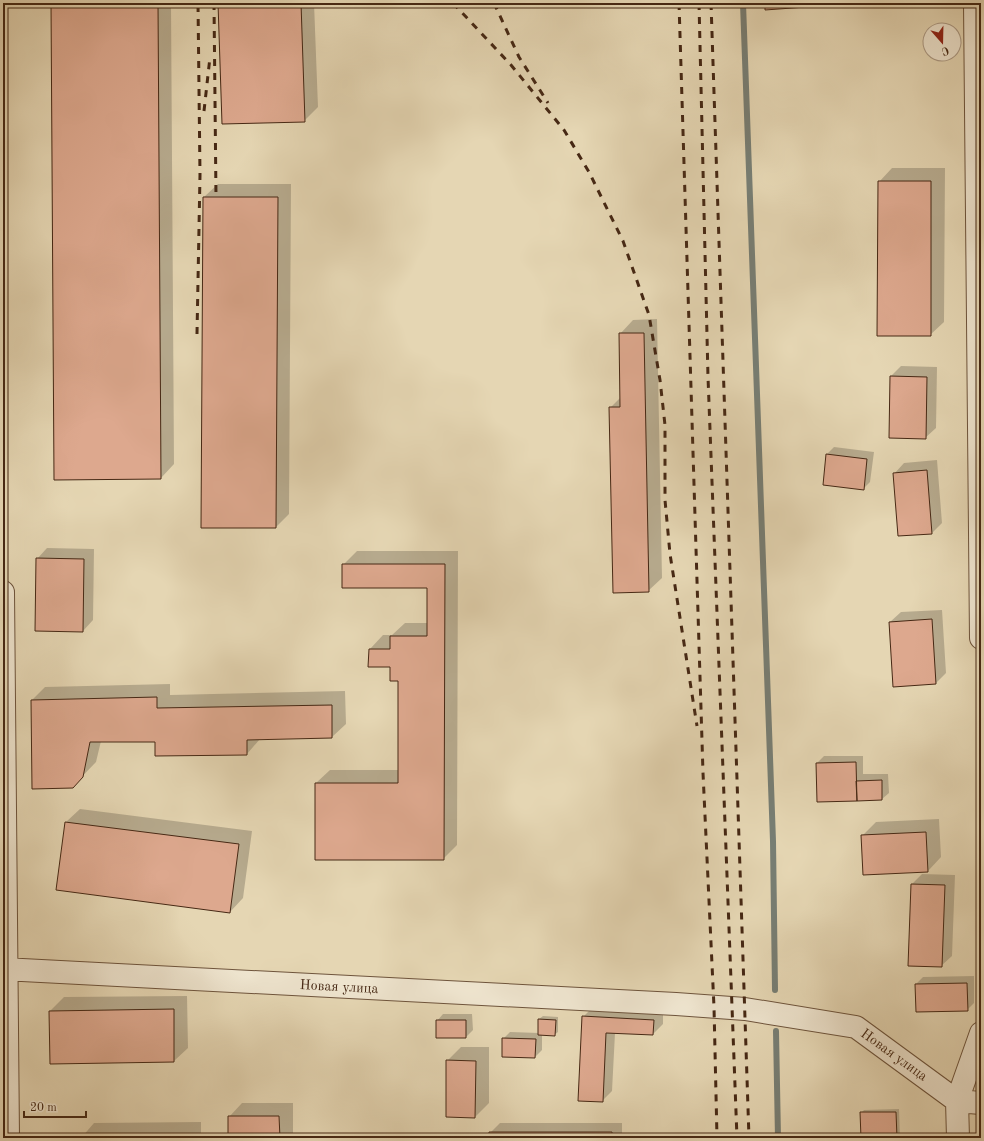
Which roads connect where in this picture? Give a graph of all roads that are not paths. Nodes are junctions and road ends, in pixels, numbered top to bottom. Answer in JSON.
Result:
{"nodes":[{"id":1,"x":975,"y":3,"type":"edge"},
{"id":2,"x":979,"y":88,"type":"edge"},
{"id":3,"x":981,"y":587,"type":"edge"},
{"id":4,"x":3,"y":592,"type":"edge"},
{"id":5,"x":981,"y":638,"type":"edge"},
{"id":6,"x":4,"y":969,"type":"edge"},
{"id":7,"x":981,"y":1033,"type":"edge"},
{"id":8,"x":957,"y":1101,"type":"junction"},
{"id":9,"x":981,"y":1103,"type":"edge"},
{"id":10,"x":8,"y":1138,"type":"edge"},
{"id":11,"x":958,"y":1138,"type":"edge"}],
"edges":[{"from":1,"to":2,"type":"street"},
{"from":2,"to":3,"type":"street"},
{"from":3,"to":5,"type":"street"},
{"from":4,"to":6,"type":"street"},
{"from":6,"to":8,"type":"street","name":"Новая улица"},
{"from":6,"to":10,"type":"street"},
{"from":7,"to":8,"type":"street"},
{"from":8,"to":9,"type":"street"},
{"from":8,"to":11,"type":"street"}]}
